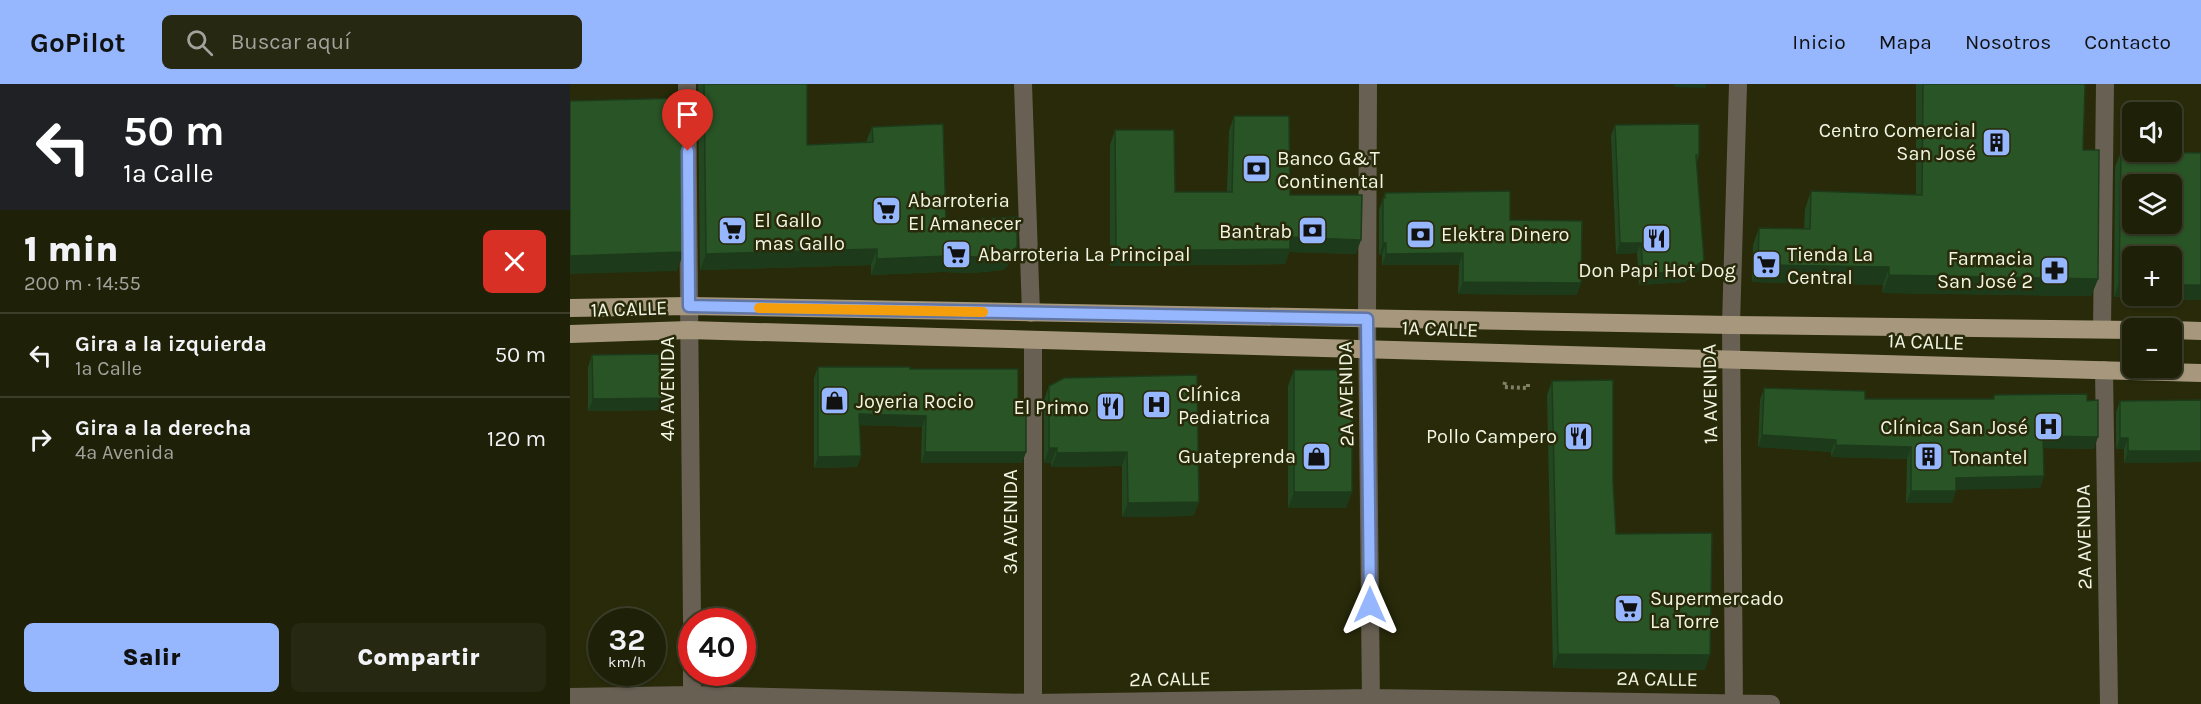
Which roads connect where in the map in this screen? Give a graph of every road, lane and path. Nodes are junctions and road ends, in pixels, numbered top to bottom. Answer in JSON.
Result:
{"nodes":[{"id":1,"x":687,"y":84,"type":"edge"},
{"id":2,"x":1023,"y":84,"type":"edge"},
{"id":3,"x":1368,"y":84,"type":"edge"},
{"id":4,"x":1738,"y":84,"type":"edge"},
{"id":5,"x":2105,"y":84,"type":"edge"},
{"id":6,"x":689,"y":306,"type":"junction"},
{"id":7,"x":570,"y":308,"type":"edge"},
{"id":8,"x":1031,"y":313,"type":"junction"},
{"id":9,"x":1367,"y":319,"type":"junction"},
{"id":10,"x":1731,"y":326,"type":"junction"},
{"id":11,"x":2102,"y":329,"type":"junction"},
{"id":12,"x":689,"y":330,"type":"junction"},
{"id":13,"x":2122,"y":330,"type":"edge"},
{"id":14,"x":2182,"y":330,"type":"edge"},
{"id":15,"x":2201,"y":331,"type":"edge"},
{"id":16,"x":570,"y":334,"type":"edge"},
{"id":17,"x":1033,"y":340,"type":"junction"},
{"id":18,"x":1368,"y":349,"type":"junction"},
{"id":19,"x":1732,"y":359,"type":"junction"},
{"id":20,"x":2104,"y":370,"type":"junction"},
{"id":21,"x":2201,"y":373,"type":"edge"},
{"id":22,"x":692,"y":608,"type":"edge"},
{"id":23,"x":570,"y":698,"type":"edge"},
{"id":24,"x":692,"y":699,"type":"edge"},
{"id":25,"x":1371,"y":701,"type":"edge"},
{"id":26,"x":1734,"y":703,"type":"edge"},
{"id":27,"x":1033,"y":704,"type":"edge"},
{"id":28,"x":1771,"y":704,"type":"edge"},
{"id":29,"x":2109,"y":704,"type":"edge"}],
"edges":[{"from":1,"to":6,"type":"street","name":"4A AVENIDA"},
{"from":2,"to":8,"type":"street"},
{"from":3,"to":9,"type":"street","name":"2A AVENIDA"},
{"from":4,"to":10,"type":"street","name":"1A AVENIDA"},
{"from":5,"to":11,"type":"street"},
{"from":6,"to":7,"type":"main road","name":"1A CALLE"},
{"from":6,"to":8,"type":"main road","name":"1A CALLE"},
{"from":6,"to":12,"type":"street","name":"4A AVENIDA"},
{"from":8,"to":9,"type":"main road","name":"1A CALLE"},
{"from":9,"to":10,"type":"main road","name":"1A CALLE"},
{"from":9,"to":18,"type":"street","name":"2A AVENIDA"},
{"from":10,"to":11,"type":"main road","name":"1A CALLE"},
{"from":10,"to":19,"type":"street","name":"1A AVENIDA"},
{"from":11,"to":13,"type":"main road","name":"1A CALLE"},
{"from":12,"to":16,"type":"main road","name":"1A CALLE"},
{"from":12,"to":17,"type":"main road","name":"1A CALLE"},
{"from":12,"to":22,"type":"street","name":"4A AVENIDA"},
{"from":14,"to":15,"type":"main road"},
{"from":17,"to":18,"type":"main road","name":"1A CALLE"},
{"from":17,"to":27,"type":"street","name":"3A AVENIDA"},
{"from":18,"to":19,"type":"main road","name":"1A CALLE"},
{"from":18,"to":25,"type":"street","name":"2A AVENIDA"},
{"from":19,"to":20,"type":"main road","name":"1A CALLE"},
{"from":19,"to":26,"type":"street","name":"1A AVENIDA"},
{"from":20,"to":21,"type":"main road","name":"1A CALLE"},
{"from":20,"to":29,"type":"street","name":"2A AVENIDA"},
{"from":23,"to":24,"type":"street","name":"2A CALLE"},
{"from":24,"to":27,"type":"street","name":"2A CALLE"},
{"from":25,"to":26,"type":"street","name":"2A CALLE"},
{"from":25,"to":27,"type":"street","name":"2A CALLE"},
{"from":26,"to":28,"type":"street","name":"2A CALLE"}]}
